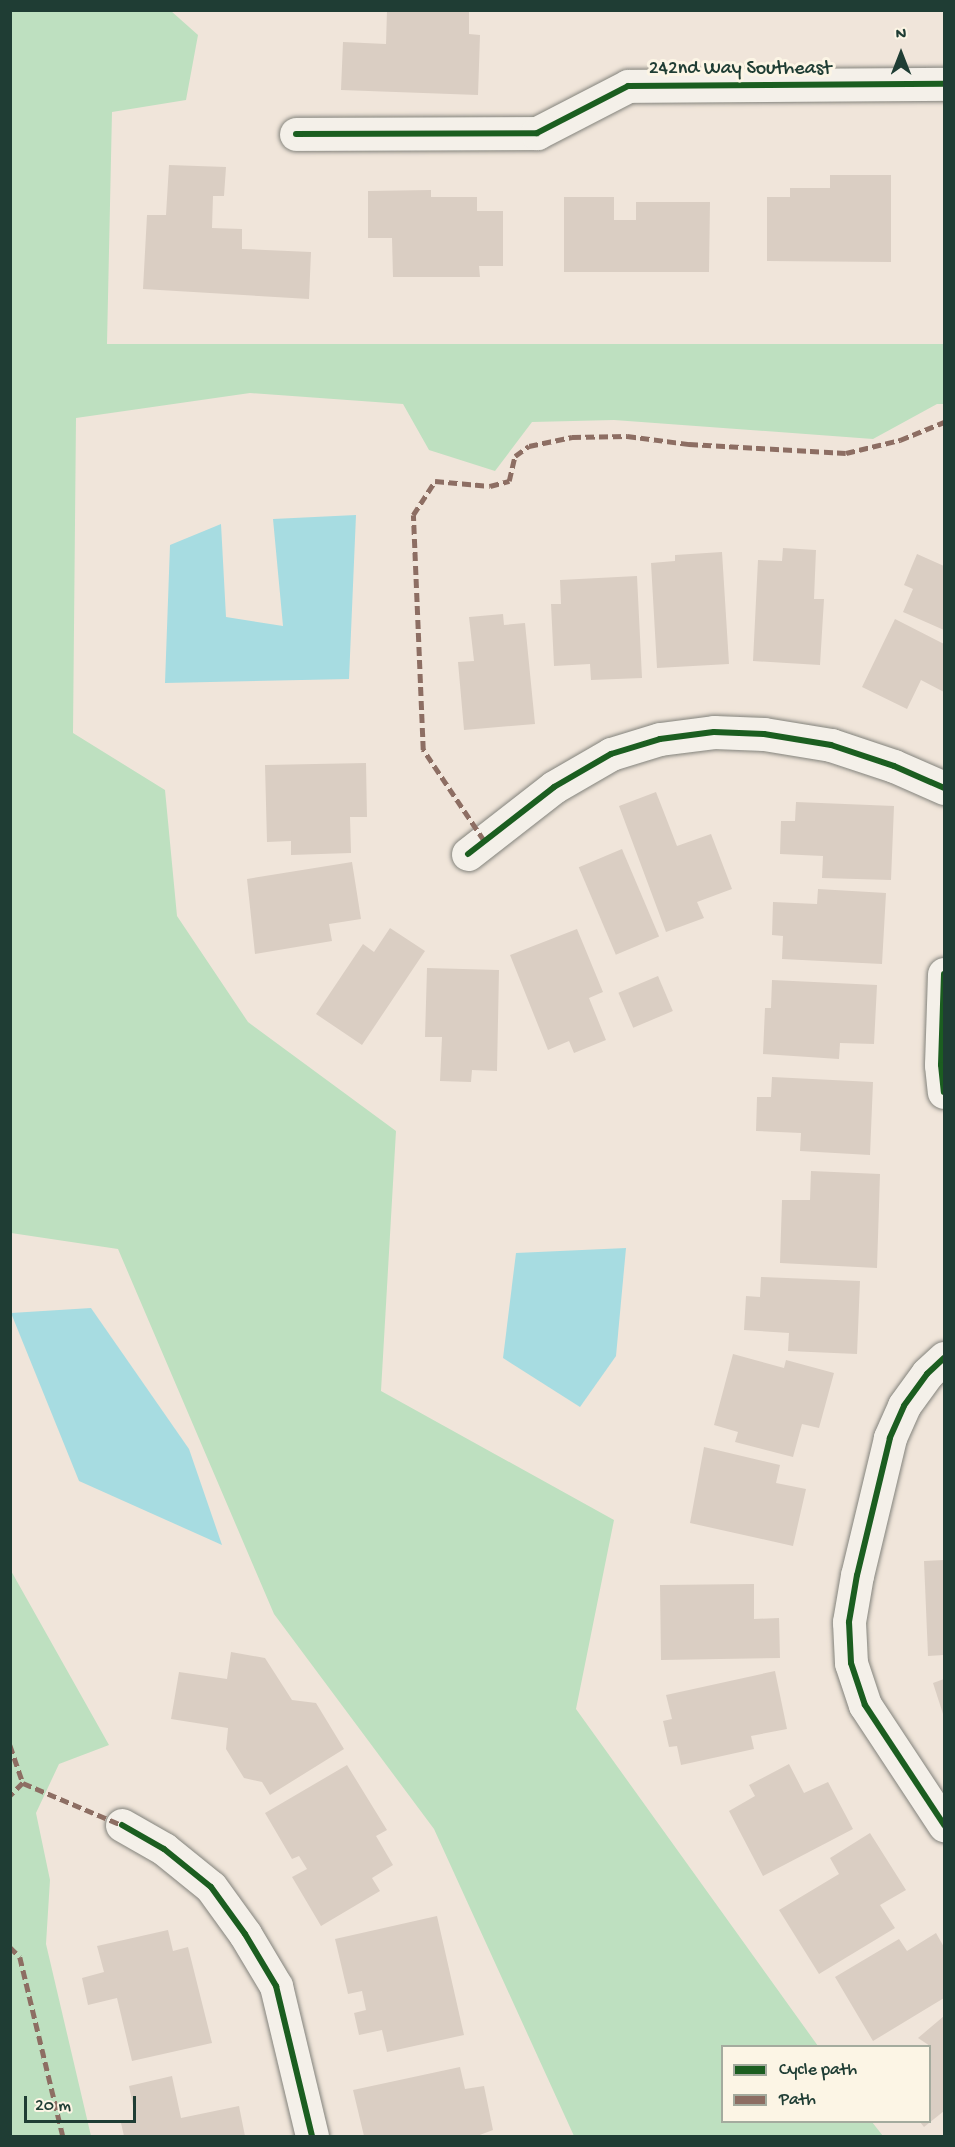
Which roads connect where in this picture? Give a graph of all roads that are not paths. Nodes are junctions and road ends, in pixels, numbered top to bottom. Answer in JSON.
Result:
{"nodes":[{"id":1,"x":945,"y":84,"type":"edge"},
{"id":2,"x":296,"y":134,"type":"dead end"},
{"id":3,"x":945,"y":788,"type":"edge"},
{"id":4,"x":468,"y":854,"type":"dead end"},
{"id":5,"x":945,"y":974,"type":"edge"},
{"id":6,"x":945,"y":1092,"type":"edge"},
{"id":7,"x":945,"y":1358,"type":"edge"},
{"id":8,"x":122,"y":1825,"type":"dead end"},
{"id":9,"x":945,"y":1825,"type":"edge"},
{"id":10,"x":312,"y":2136,"type":"edge"}],
"edges":[{"from":1,"to":2,"type":"street","name":"242nd Way Southeast"},
{"from":3,"to":4,"type":"street"},
{"from":5,"to":6,"type":"street"},
{"from":7,"to":9,"type":"street"},
{"from":8,"to":10,"type":"street"}]}
